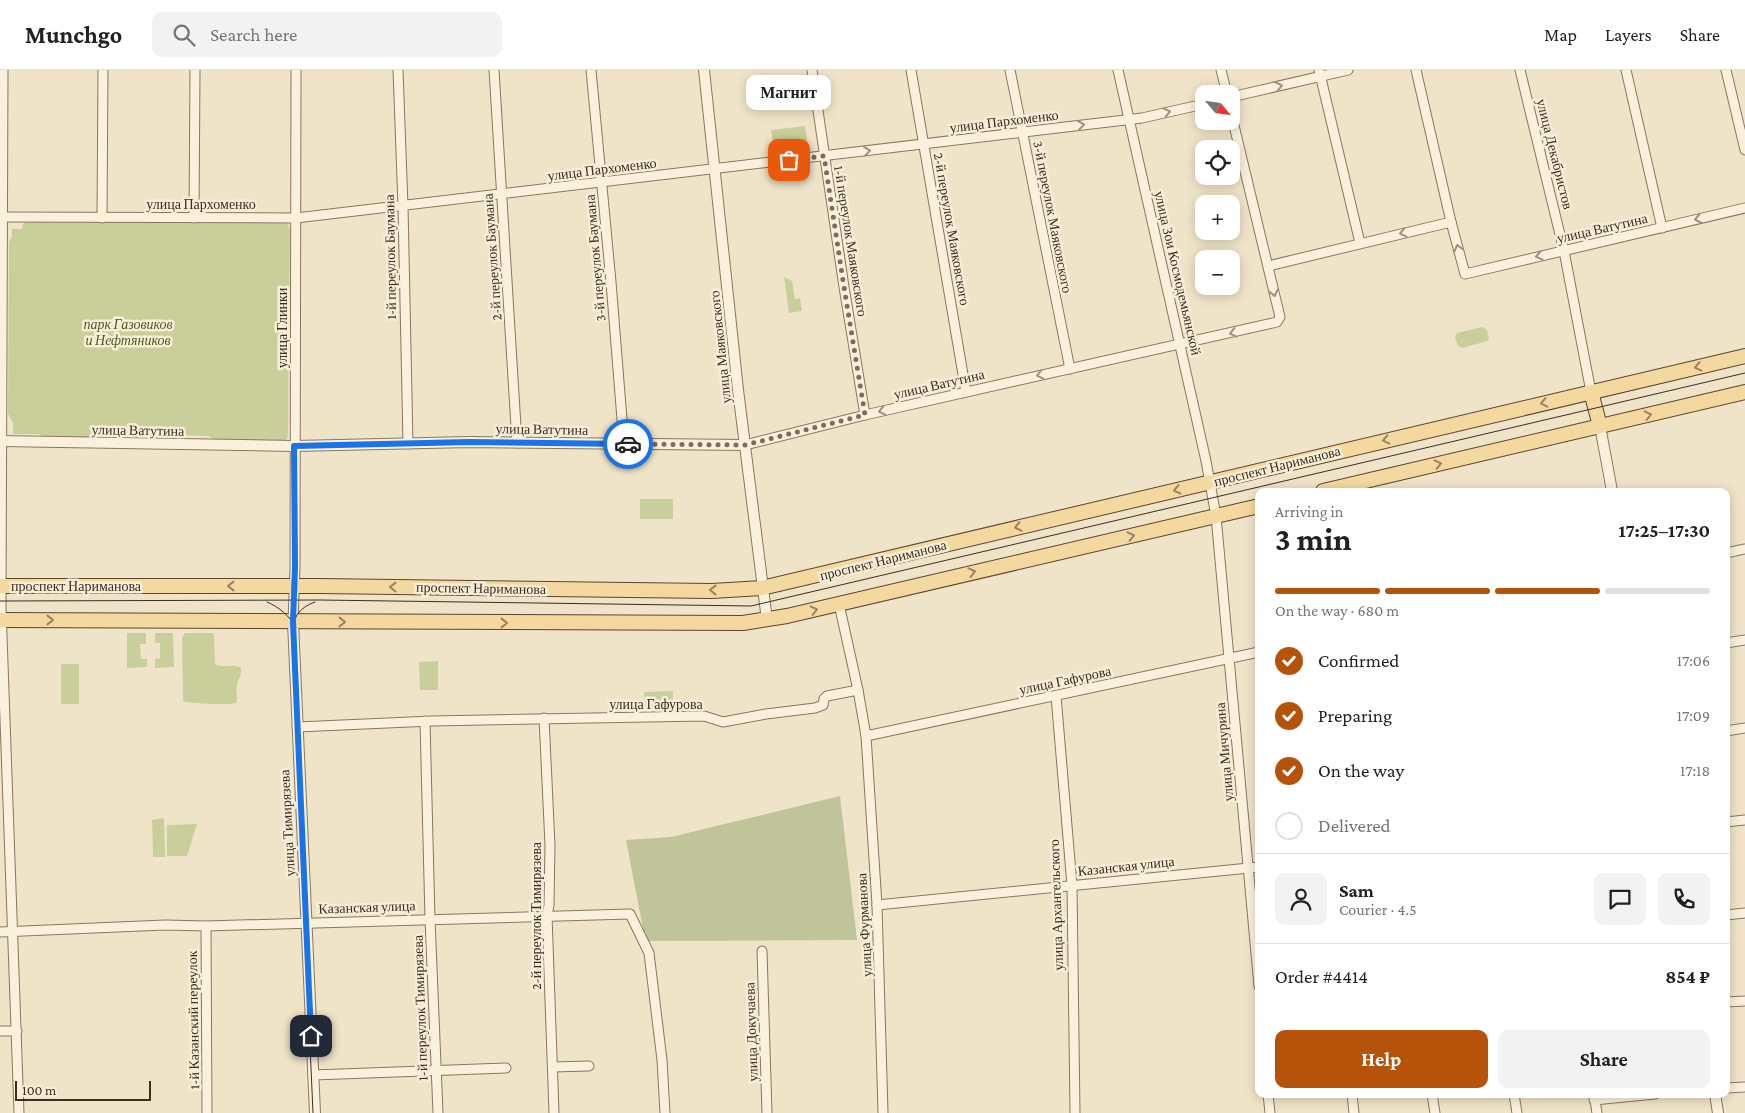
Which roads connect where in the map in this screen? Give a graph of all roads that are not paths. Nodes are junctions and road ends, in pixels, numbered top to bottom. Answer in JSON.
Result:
{"nodes":[{"id":1,"x":3,"y":70,"type":"edge"},
{"id":2,"x":103,"y":70,"type":"edge"},
{"id":3,"x":195,"y":70,"type":"edge"},
{"id":4,"x":296,"y":70,"type":"edge"},
{"id":5,"x":398,"y":70,"type":"edge"},
{"id":6,"x":494,"y":70,"type":"edge"},
{"id":7,"x":592,"y":70,"type":"edge"},
{"id":8,"x":704,"y":70,"type":"edge"},
{"id":9,"x":812,"y":70,"type":"edge"},
{"id":10,"x":911,"y":70,"type":"edge"},
{"id":11,"x":1010,"y":70,"type":"edge"},
{"id":12,"x":1118,"y":70,"type":"edge"},
{"id":13,"x":1221,"y":70,"type":"edge"},
{"id":14,"x":1348,"y":70,"type":"edge"},
{"id":15,"x":1416,"y":70,"type":"edge"},
{"id":16,"x":1520,"y":70,"type":"edge"},
{"id":17,"x":1626,"y":70,"type":"edge"},
{"id":18,"x":1726,"y":70,"type":"edge"},
{"id":19,"x":1320,"y":73,"type":"edge"},
{"id":20,"x":1225,"y":85,"type":"edge"},
{"id":21,"x":1240,"y":95,"type":"edge"},
{"id":22,"x":1195,"y":106,"type":"edge"},
{"id":23,"x":1130,"y":120,"type":"junction"},
{"id":24,"x":1235,"y":130,"type":"edge"},
{"id":25,"x":1022,"y":132,"type":"junction"},
{"id":26,"x":924,"y":144,"type":"junction"},
{"id":27,"x":1745,"y":150,"type":"edge"},
{"id":28,"x":824,"y":156,"type":"junction"},
{"id":29,"x":715,"y":169,"type":"junction"},
{"id":30,"x":602,"y":183,"type":"junction"},
{"id":31,"x":502,"y":195,"type":"junction"},
{"id":32,"x":403,"y":206,"type":"junction"},
{"id":33,"x":1745,"y":208,"type":"edge"},
{"id":34,"x":1,"y":217,"type":"edge"},
{"id":35,"x":102,"y":218,"type":"junction"},
{"id":36,"x":194,"y":218,"type":"junction"},
{"id":37,"x":296,"y":218,"type":"junction"},
{"id":38,"x":1451,"y":222,"type":"junction"},
{"id":39,"x":1662,"y":228,"type":"junction"},
{"id":40,"x":1360,"y":243,"type":"junction"},
{"id":41,"x":1564,"y":250,"type":"junction"},
{"id":42,"x":1268,"y":266,"type":"junction"},
{"id":43,"x":1180,"y":344,"type":"junction"},
{"id":44,"x":1745,"y":356,"type":"edge"},
{"id":45,"x":1070,"y":369,"type":"junction"},
{"id":46,"x":966,"y":392,"type":"junction"},
{"id":47,"x":1591,"y":392,"type":"junction"},
{"id":48,"x":1745,"y":392,"type":"edge"},
{"id":49,"x":865,"y":415,"type":"junction"},
{"id":50,"x":1600,"y":426,"type":"junction"},
{"id":51,"x":1,"y":441,"type":"edge"},
{"id":52,"x":517,"y":443,"type":"junction"},
{"id":53,"x":408,"y":444,"type":"junction"},
{"id":54,"x":624,"y":444,"type":"junction"},
{"id":55,"x":745,"y":445,"type":"junction"},
{"id":56,"x":294,"y":446,"type":"junction"},
{"id":57,"x":1210,"y":483,"type":"junction"},
{"id":58,"x":1336,"y":488,"type":"edge"},
{"id":59,"x":1611,"y":488,"type":"edge"},
{"id":60,"x":1255,"y":507,"type":"edge"},
{"id":61,"x":1216,"y":516,"type":"junction"},
{"id":62,"x":1745,"y":549,"type":"edge"},
{"id":63,"x":1730,"y":552,"type":"edge"},
{"id":64,"x":0,"y":586,"type":"edge"},
{"id":65,"x":294,"y":586,"type":"junction"},
{"id":66,"x":762,"y":588,"type":"junction"},
{"id":67,"x":839,"y":604,"type":"junction"},
{"id":68,"x":1,"y":620,"type":"edge"},
{"id":69,"x":767,"y":620,"type":"junction"},
{"id":70,"x":293,"y":622,"type":"junction"},
{"id":71,"x":1745,"y":640,"type":"edge"},
{"id":72,"x":1730,"y":642,"type":"edge"},
{"id":73,"x":1255,"y":653,"type":"edge"},
{"id":74,"x":1230,"y":657,"type":"junction"},
{"id":75,"x":858,"y":690,"type":"junction"},
{"id":76,"x":1056,"y":696,"type":"junction"},
{"id":77,"x":544,"y":718,"type":"junction"},
{"id":78,"x":425,"y":721,"type":"junction"},
{"id":79,"x":3,"y":727,"type":"edge"},
{"id":80,"x":297,"y":727,"type":"junction"},
{"id":81,"x":1745,"y":728,"type":"edge"},
{"id":82,"x":1730,"y":730,"type":"edge"},
{"id":83,"x":866,"y":736,"type":"junction"},
{"id":84,"x":1745,"y":820,"type":"edge"},
{"id":85,"x":1730,"y":822,"type":"edge"},
{"id":86,"x":1255,"y":867,"type":"edge"},
{"id":87,"x":1248,"y":868,"type":"junction"},
{"id":88,"x":1072,"y":885,"type":"junction"},
{"id":89,"x":878,"y":905,"type":"junction"},
{"id":90,"x":1745,"y":913,"type":"edge"},
{"id":91,"x":547,"y":915,"type":"junction"},
{"id":92,"x":1730,"y":915,"type":"edge"},
{"id":93,"x":430,"y":919,"type":"junction"},
{"id":94,"x":306,"y":922,"type":"junction"},
{"id":95,"x":206,"y":926,"type":"junction"},
{"id":96,"x":14,"y":931,"type":"junction"},
{"id":97,"x":0,"y":932,"type":"edge"},
{"id":98,"x":1255,"y":943,"type":"edge"},
{"id":99,"x":762,"y":951,"type":"dead end"},
{"id":100,"x":1745,"y":1001,"type":"edge"},
{"id":101,"x":1730,"y":1002,"type":"edge"},
{"id":102,"x":0,"y":1031,"type":"edge"},
{"id":103,"x":17,"y":1031,"type":"junction"},
{"id":104,"x":589,"y":1066,"type":"dead end"},
{"id":105,"x":552,"y":1067,"type":"junction"},
{"id":106,"x":506,"y":1068,"type":"dead end"},
{"id":107,"x":437,"y":1070,"type":"junction"},
{"id":108,"x":313,"y":1075,"type":"junction"},
{"id":109,"x":1730,"y":1088,"type":"edge"},
{"id":110,"x":1745,"y":1088,"type":"edge"},
{"id":111,"x":1268,"y":1098,"type":"edge"},
{"id":112,"x":1352,"y":1098,"type":"edge"},
{"id":113,"x":1433,"y":1098,"type":"edge"},
{"id":114,"x":1515,"y":1098,"type":"edge"},
{"id":115,"x":1594,"y":1098,"type":"edge"},
{"id":116,"x":1715,"y":1098,"type":"edge"},
{"id":117,"x":19,"y":1113,"type":"edge"},
{"id":118,"x":208,"y":1113,"type":"edge"},
{"id":119,"x":315,"y":1113,"type":"edge"},
{"id":120,"x":438,"y":1113,"type":"edge"},
{"id":121,"x":554,"y":1113,"type":"edge"},
{"id":122,"x":665,"y":1113,"type":"edge"},
{"id":123,"x":767,"y":1113,"type":"edge"},
{"id":124,"x":883,"y":1113,"type":"edge"},
{"id":125,"x":1075,"y":1113,"type":"edge"},
{"id":126,"x":1270,"y":1113,"type":"edge"},
{"id":127,"x":1354,"y":1113,"type":"edge"},
{"id":128,"x":1435,"y":1113,"type":"edge"},
{"id":129,"x":1517,"y":1113,"type":"edge"},
{"id":130,"x":1596,"y":1113,"type":"edge"},
{"id":131,"x":1718,"y":1113,"type":"edge"}],
"edges":[{"from":1,"to":34,"type":"street"},
{"from":2,"to":35,"type":"street"},
{"from":3,"to":36,"type":"street"},
{"from":4,"to":37,"type":"street","name":"улица Глинки"},
{"from":5,"to":32,"type":"street","name":"1-й переулок Баумана"},
{"from":6,"to":31,"type":"street","name":"2-й переулок Баумана"},
{"from":7,"to":30,"type":"street","name":"3-й переулок Баумана"},
{"from":8,"to":29,"type":"street","name":"улица Маяковского"},
{"from":9,"to":28,"type":"street","name":"1-й переулок Маяковского"},
{"from":10,"to":26,"type":"street","name":"2-й переулок Маяковского"},
{"from":11,"to":25,"type":"street","name":"3-й переулок Маяковского"},
{"from":12,"to":23,"type":"street","name":"улица Зои Космодемьянской"},
{"from":13,"to":20,"type":"street"},
{"from":14,"to":19,"type":"street"},
{"from":15,"to":38,"type":"street"},
{"from":16,"to":41,"type":"street","name":"улица Декабристов"},
{"from":17,"to":39,"type":"street"},
{"from":18,"to":27,"type":"street"},
{"from":21,"to":19,"type":"street","one_way":true},
{"from":19,"to":40,"type":"street"},
{"from":23,"to":22,"type":"street","name":"улица Пархоменко","one_way":true},
{"from":25,"to":23,"type":"street","name":"улица Пархоменко","one_way":true},
{"from":23,"to":43,"type":"street","name":"улица Зои Космодемьянской"},
{"from":24,"to":42,"type":"street"},
{"from":25,"to":26,"type":"street","name":"улица Пархоменко"},
{"from":25,"to":45,"type":"street","name":"3-й переулок Маяковского"},
{"from":28,"to":26,"type":"street","name":"улица Пархоменко","one_way":true},
{"from":26,"to":46,"type":"street","name":"2-й переулок Маяковского"},
{"from":28,"to":29,"type":"street","name":"улица Пархоменко"},
{"from":28,"to":49,"type":"street","name":"1-й переулок Маяковского"},
{"from":29,"to":30,"type":"street","name":"улица Пархоменко"},
{"from":29,"to":55,"type":"street","name":"улица Маяковского"},
{"from":30,"to":31,"type":"street","name":"улица Пархоменко"},
{"from":30,"to":54,"type":"street","name":"3-й переулок Баумана"},
{"from":31,"to":32,"type":"street","name":"улица Пархоменко"},
{"from":31,"to":52,"type":"street","name":"2-й переулок Баумана"},
{"from":32,"to":37,"type":"street","name":"улица Пархоменко"},
{"from":32,"to":53,"type":"street","name":"1-й переулок Баумана"},
{"from":33,"to":39,"type":"street","name":"улица Ватутина","one_way":true},
{"from":34,"to":35,"type":"street","name":"улица Пархоменко"},
{"from":34,"to":51,"type":"street"},
{"from":35,"to":36,"type":"street","name":"улица Пархоменко"},
{"from":36,"to":37,"type":"street","name":"улица Пархоменко"},
{"from":37,"to":56,"type":"street","name":"улица Глинки"},
{"from":38,"to":40,"type":"street","one_way":true},
{"from":41,"to":38,"type":"street","name":"улица Ватутина","one_way":true},
{"from":39,"to":41,"type":"street","name":"улица Ватутина"},
{"from":40,"to":42,"type":"street"},
{"from":41,"to":47,"type":"street","name":"улица Декабристов"},
{"from":42,"to":43,"type":"street","name":"улица Ватутина","one_way":true},
{"from":43,"to":45,"type":"street","name":"улица Ватутина"},
{"from":43,"to":57,"type":"street","name":"улица Зои Космодемьянской"},
{"from":44,"to":47,"type":"main road","name":"проспект Нариманова","one_way":true},
{"from":45,"to":46,"type":"street","name":"улица Ватутина","one_way":true},
{"from":46,"to":49,"type":"street","name":"улица Ватутина","one_way":true},
{"from":47,"to":50,"type":"main road"},
{"from":47,"to":57,"type":"main road","name":"проспект Нариманова","one_way":true},
{"from":50,"to":48,"type":"main road","one_way":true},
{"from":49,"to":55,"type":"street","name":"улица Ватутина"},
{"from":58,"to":50,"type":"main road","one_way":true},
{"from":50,"to":59,"type":"street"},
{"from":51,"to":56,"type":"street","name":"улица Ватутина"},
{"from":51,"to":64,"type":"street"},
{"from":52,"to":53,"type":"street","name":"улица Ватутина"},
{"from":52,"to":54,"type":"street","name":"улица Ватутина"},
{"from":53,"to":56,"type":"street","name":"улица Ватутина"},
{"from":54,"to":55,"type":"street","name":"улица Ватутина"},
{"from":55,"to":66,"type":"street","name":"улица Маяковского"},
{"from":56,"to":65,"type":"street","name":"улица Глинки"},
{"from":57,"to":61,"type":"street","name":"улица Зои Космодемьянской"},
{"from":57,"to":66,"type":"main road","name":"проспект Нариманова","one_way":true},
{"from":60,"to":61,"type":"main road"},
{"from":67,"to":61,"type":"main road","one_way":true},
{"from":61,"to":74,"type":"street","name":"улица Мичурина"},
{"from":62,"to":63,"type":"street"},
{"from":65,"to":64,"type":"main road","name":"проспект Нариманова","one_way":true},
{"from":64,"to":68,"type":"street"},
{"from":66,"to":65,"type":"main road","name":"проспект Нариманова","one_way":true},
{"from":65,"to":70,"type":"street","name":"улица Глинки"},
{"from":66,"to":69,"type":"street","name":"улица Маяковского"},
{"from":69,"to":67,"type":"main road","one_way":true},
{"from":67,"to":75,"type":"street"},
{"from":68,"to":70,"type":"main road","one_way":true},
{"from":68,"to":79,"type":"street"},
{"from":70,"to":69,"type":"main road","one_way":true},
{"from":70,"to":80,"type":"street","name":"улица Тимирязева"},
{"from":71,"to":72,"type":"street"},
{"from":73,"to":74,"type":"street","name":"улица Гафурова"},
{"from":74,"to":76,"type":"street","name":"улица Гафурова"},
{"from":74,"to":87,"type":"street","name":"улица Мичурина"},
{"from":75,"to":77,"type":"street","name":"улица Гафурова"},
{"from":75,"to":83,"type":"street"},
{"from":76,"to":83,"type":"street","name":"улица Гафурова"},
{"from":76,"to":88,"type":"street","name":"улица Архангельского"},
{"from":77,"to":78,"type":"street","name":"улица Гафурова"},
{"from":77,"to":91,"type":"street","name":"2-й переулок Тимирязева"},
{"from":78,"to":80,"type":"street","name":"улица Гафурова"},
{"from":78,"to":93,"type":"street","name":"1-й переулок Тимирязева"},
{"from":79,"to":96,"type":"street"},
{"from":80,"to":94,"type":"street","name":"улица Тимирязева"},
{"from":81,"to":82,"type":"street"},
{"from":83,"to":89,"type":"street","name":"улица Фурманова"},
{"from":84,"to":85,"type":"street"},
{"from":86,"to":87,"type":"street","name":"Казанская улица"},
{"from":87,"to":88,"type":"street","name":"Казанская улица"},
{"from":87,"to":98,"type":"street","name":"улица Мичурина"},
{"from":88,"to":89,"type":"street","name":"Казанская улица"},
{"from":88,"to":125,"type":"street","name":"улица Архангельского"},
{"from":89,"to":124,"type":"street","name":"улица Фурманова"},
{"from":90,"to":92,"type":"street"},
{"from":91,"to":93,"type":"street","name":"Казанская улица"},
{"from":91,"to":105,"type":"street","name":"2-й переулок Тимирязева"},
{"from":91,"to":122,"type":"street","name":"Казанская улица"},
{"from":93,"to":94,"type":"street","name":"Казанская улица"},
{"from":93,"to":107,"type":"street","name":"1-й переулок Тимирязева"},
{"from":94,"to":95,"type":"street","name":"Казанская улица"},
{"from":94,"to":108,"type":"street","name":"улица Тимирязева"},
{"from":95,"to":96,"type":"street","name":"Казанская улица"},
{"from":95,"to":118,"type":"street","name":"1-й Казанский переулок"},
{"from":96,"to":97,"type":"street","name":"Казанская улица"},
{"from":96,"to":103,"type":"street"},
{"from":99,"to":123,"type":"street","name":"улица Докучаева"},
{"from":100,"to":101,"type":"street"},
{"from":102,"to":103,"type":"street"},
{"from":103,"to":117,"type":"street"},
{"from":104,"to":105,"type":"street"},
{"from":105,"to":121,"type":"street","name":"2-й переулок Тимирязева"},
{"from":106,"to":107,"type":"street"},
{"from":107,"to":108,"type":"street"},
{"from":107,"to":120,"type":"street","name":"1-й переулок Тимирязева"},
{"from":108,"to":119,"type":"street","name":"улица Тимирязева"},
{"from":109,"to":110,"type":"street"},
{"from":111,"to":126,"type":"street"},
{"from":112,"to":127,"type":"street"},
{"from":113,"to":128,"type":"street"},
{"from":114,"to":129,"type":"street"},
{"from":115,"to":130,"type":"street"},
{"from":116,"to":131,"type":"street"}]}
